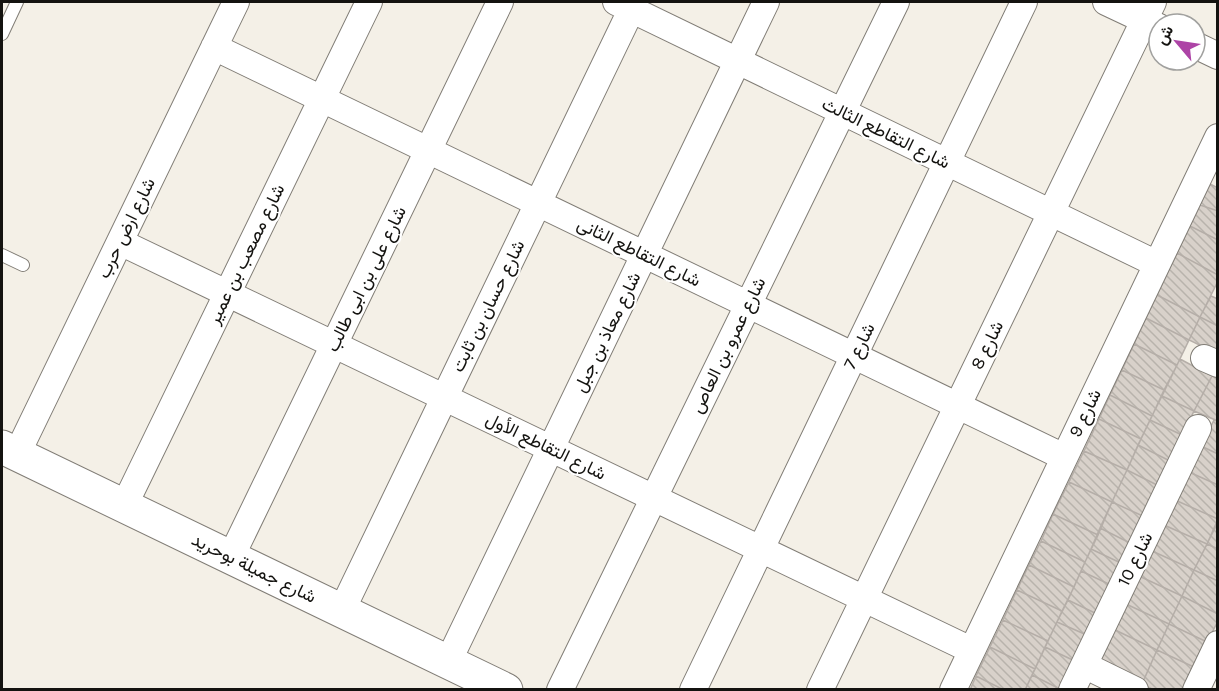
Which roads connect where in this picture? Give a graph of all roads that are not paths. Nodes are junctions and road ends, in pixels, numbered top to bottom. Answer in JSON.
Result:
{"nodes":[{"id":1,"x":17,"y":2,"type":"edge"},
{"id":2,"x":236,"y":2,"type":"edge"},
{"id":3,"x":369,"y":2,"type":"edge"},
{"id":4,"x":500,"y":2,"type":"edge"},
{"id":5,"x":766,"y":2,"type":"edge"},
{"id":6,"x":896,"y":2,"type":"edge"},
{"id":7,"x":1024,"y":2,"type":"edge"},
{"id":8,"x":1106,"y":2,"type":"edge"},
{"id":9,"x":628,"y":4,"type":"edge"},
{"id":10,"x":1147,"y":14,"type":"edge"},
{"id":11,"x":1147,"y":26,"type":"edge"},
{"id":12,"x":2,"y":34,"type":"edge"},
{"id":13,"x":214,"y":47,"type":"junction"},
{"id":14,"x":737,"y":60,"type":"junction"},
{"id":15,"x":321,"y":99,"type":"junction"},
{"id":16,"x":842,"y":111,"type":"junction"},
{"id":17,"x":1218,"y":137,"type":"edge"},
{"id":18,"x":429,"y":150,"type":"junction"},
{"id":19,"x":947,"y":162,"type":"junction"},
{"id":20,"x":538,"y":203,"type":"junction"},
{"id":21,"x":1051,"y":212,"type":"junction"},
{"id":22,"x":120,"y":242,"type":"junction"},
{"id":23,"x":644,"y":254,"type":"junction"},
{"id":24,"x":2,"y":255,"type":"edge"},
{"id":25,"x":1157,"y":264,"type":"junction"},
{"id":26,"x":23,"y":265,"type":"dead end"},
{"id":27,"x":227,"y":293,"type":"junction"},
{"id":28,"x":748,"y":304,"type":"junction"},
{"id":29,"x":334,"y":345,"type":"junction"},
{"id":30,"x":854,"y":355,"type":"junction"},
{"id":31,"x":444,"y":397,"type":"junction"},
{"id":32,"x":958,"y":405,"type":"junction"},
{"id":33,"x":1198,"y":428,"type":"dead end"},
{"id":34,"x":551,"y":448,"type":"junction"},
{"id":35,"x":9,"y":450,"type":"edge"},
{"id":36,"x":1064,"y":457,"type":"junction"},
{"id":37,"x":654,"y":498,"type":"junction"},
{"id":38,"x":124,"y":506,"type":"junction"},
{"id":39,"x":761,"y":549,"type":"junction"},
{"id":40,"x":231,"y":557,"type":"junction"},
{"id":41,"x":864,"y":599,"type":"junction"},
{"id":42,"x":342,"y":610,"type":"junction"},
{"id":43,"x":1218,"y":644,"type":"edge"},
{"id":44,"x":971,"y":650,"type":"junction"},
{"id":45,"x":448,"y":662,"type":"junction"},
{"id":46,"x":1084,"y":664,"type":"junction"},
{"id":47,"x":506,"y":690,"type":"edge"},
{"id":48,"x":560,"y":690,"type":"edge"},
{"id":49,"x":693,"y":690,"type":"edge"},
{"id":50,"x":820,"y":690,"type":"edge"},
{"id":51,"x":952,"y":690,"type":"edge"},
{"id":52,"x":1072,"y":690,"type":"edge"},
{"id":53,"x":1135,"y":690,"type":"edge"},
{"id":54,"x":1196,"y":690,"type":"edge"}],
"edges":[{"from":1,"to":12,"type":"lane"},
{"from":2,"to":13,"type":"street","name":"شارع ارض حرب"},
{"from":3,"to":15,"type":"street","name":"شارع مصعب بن عمير"},
{"from":4,"to":18,"type":"street","name":"شارع على بن ابى طالب"},
{"from":5,"to":14,"type":"street","name":"شارع معاذ بن جبل"},
{"from":6,"to":16,"type":"street","name":"شارع عمرو بن العاص"},
{"from":7,"to":19,"type":"street","name":"شارع 7"},
{"from":8,"to":10,"type":"street"},
{"from":9,"to":14,"type":"street","name":"شارع التقاطع الثالث"},
{"from":9,"to":20,"type":"street","name":"شارع حسان بن ثابت"},
{"from":11,"to":21,"type":"street","name":"شارع 8"},
{"from":13,"to":15,"type":"street","name":"شارع التقاطع الثانى"},
{"from":13,"to":22,"type":"street","name":"شارع ارض حرب"},
{"from":14,"to":16,"type":"street","name":"شارع التقاطع الثالث"},
{"from":14,"to":23,"type":"street","name":"شارع معاذ بن جبل"},
{"from":15,"to":18,"type":"street","name":"شارع التقاطع الثانى"},
{"from":15,"to":27,"type":"street","name":"شارع مصعب بن عمير"},
{"from":16,"to":19,"type":"street","name":"شارع التقاطع الثالث"},
{"from":16,"to":28,"type":"street","name":"شارع عمرو بن العاص"},
{"from":17,"to":25,"type":"street","name":"شارع 9"},
{"from":18,"to":20,"type":"street","name":"شارع التقاطع الثانى"},
{"from":18,"to":29,"type":"street","name":"شارع على بن ابى طالب"},
{"from":19,"to":21,"type":"street","name":"شارع التقاطع الثالث"},
{"from":19,"to":30,"type":"street","name":"شارع 7"},
{"from":20,"to":23,"type":"street","name":"شارع التقاطع الثانى"},
{"from":20,"to":31,"type":"street","name":"شارع حسان بن ثابت"},
{"from":21,"to":25,"type":"street","name":"شارع التقاطع الثالث"},
{"from":21,"to":32,"type":"street","name":"شارع 8"},
{"from":22,"to":27,"type":"street","name":"شارع التقاطع الأول"},
{"from":22,"to":35,"type":"street","name":"شارع ارض حرب"},
{"from":23,"to":28,"type":"street","name":"شارع التقاطع الثانى"},
{"from":23,"to":34,"type":"street","name":"شارع معاذ بن جبل"},
{"from":24,"to":26,"type":"lane"},
{"from":25,"to":36,"type":"street","name":"شارع 9"},
{"from":27,"to":29,"type":"street","name":"شارع التقاطع الأول"},
{"from":27,"to":38,"type":"street","name":"شارع مصعب بن عمير"},
{"from":28,"to":30,"type":"street","name":"شارع التقاطع الثانى"},
{"from":28,"to":37,"type":"street","name":"شارع عمرو بن العاص"},
{"from":29,"to":31,"type":"street","name":"شارع التقاطع الأول"},
{"from":29,"to":40,"type":"street","name":"شارع على بن ابى طالب"},
{"from":30,"to":32,"type":"street","name":"شارع التقاطع الثانى"},
{"from":30,"to":39,"type":"street","name":"شارع 7"},
{"from":31,"to":34,"type":"street","name":"شارع التقاطع الأول"},
{"from":31,"to":42,"type":"street","name":"شارع حسان بن ثابت"},
{"from":32,"to":36,"type":"street","name":"شارع التقاطع الثانى"},
{"from":32,"to":41,"type":"street","name":"شارع 8"},
{"from":33,"to":46,"type":"street","name":"شارع 10"},
{"from":34,"to":37,"type":"street","name":"شارع التقاطع الأول"},
{"from":34,"to":45,"type":"street","name":"شارع معاذ بن جبل"},
{"from":35,"to":38,"type":"main road","name":"شارع جميلة بوحريد"},
{"from":36,"to":44,"type":"street","name":"شارع 9"},
{"from":37,"to":39,"type":"street","name":"شارع التقاطع الأول"},
{"from":37,"to":48,"type":"street","name":"شارع عمرو بن العاص"},
{"from":38,"to":40,"type":"main road","name":"شارع جميلة بوحريد"},
{"from":39,"to":41,"type":"street","name":"شارع التقاطع الأول"},
{"from":39,"to":49,"type":"street","name":"شارع 7"},
{"from":40,"to":42,"type":"main road","name":"شارع جميلة بوحريد"},
{"from":41,"to":44,"type":"street","name":"شارع التقاطع الأول"},
{"from":41,"to":50,"type":"street","name":"شارع 8"},
{"from":42,"to":45,"type":"main road","name":"شارع جميلة بوحريد"},
{"from":43,"to":54,"type":"street"},
{"from":44,"to":51,"type":"street","name":"شارع 9"},
{"from":45,"to":47,"type":"main road","name":"شارع جميلة بوحريد"},
{"from":46,"to":52,"type":"street","name":"شارع 10"},
{"from":46,"to":53,"type":"street"}]}
